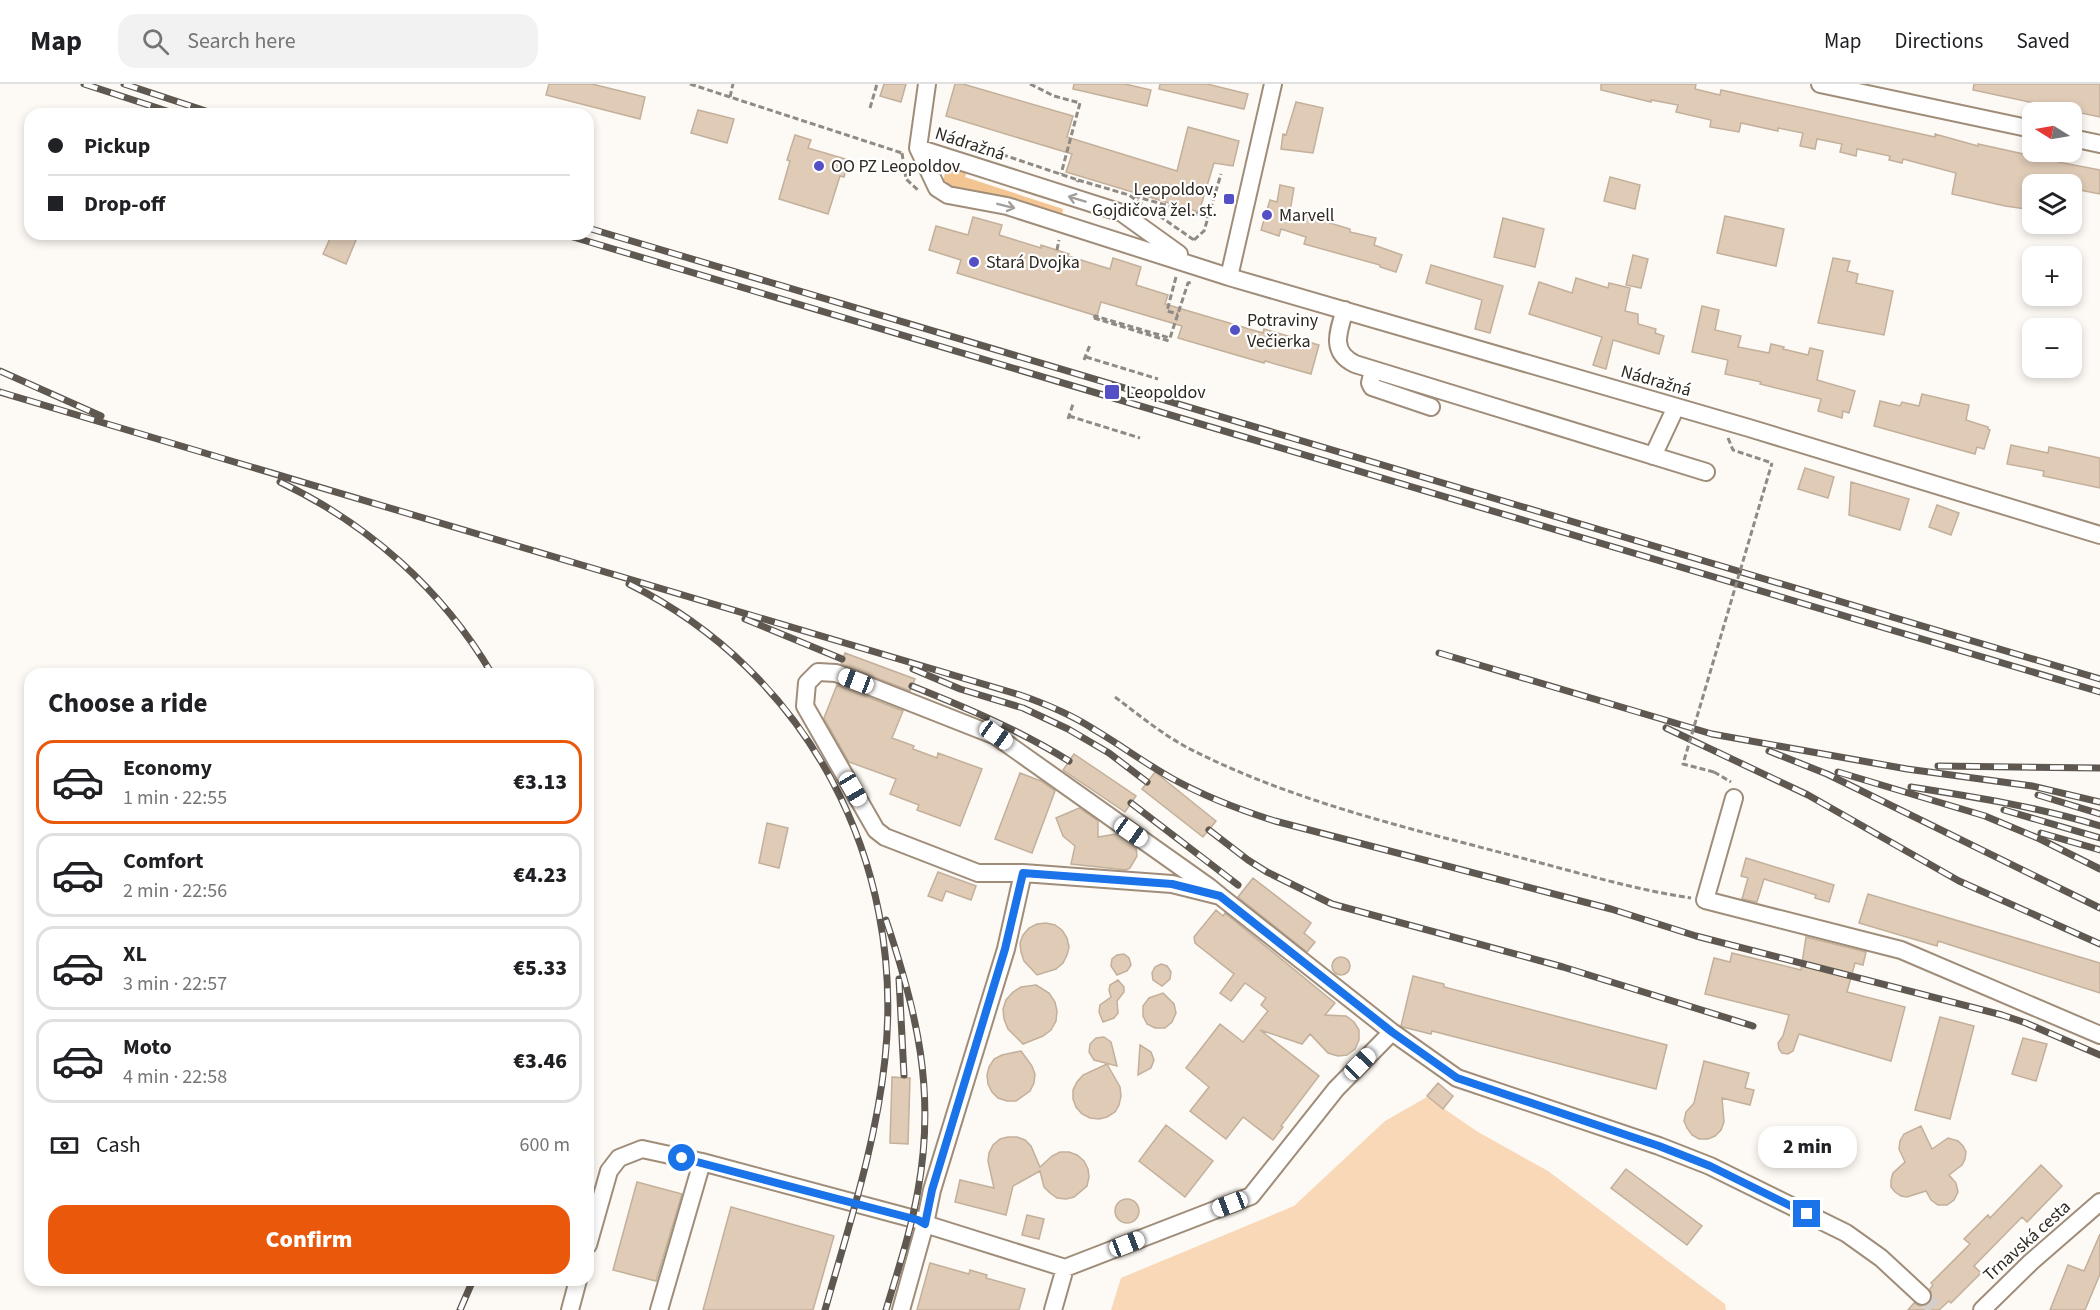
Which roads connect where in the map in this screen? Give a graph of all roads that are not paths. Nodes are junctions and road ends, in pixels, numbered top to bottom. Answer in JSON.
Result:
{"nodes":[{"id":1,"x":927,"y":84,"type":"edge"},
{"id":2,"x":1273,"y":84,"type":"edge"},
{"id":3,"x":1820,"y":84,"type":"edge"},
{"id":4,"x":2022,"y":127,"type":"edge"},
{"id":5,"x":2082,"y":140,"type":"edge"},
{"id":6,"x":2100,"y":144,"type":"edge"},
{"id":7,"x":918,"y":148,"type":"junction"},
{"id":8,"x":1201,"y":267,"type":"junction"},
{"id":9,"x":1230,"y":277,"type":"junction"},
{"id":10,"x":1345,"y":310,"type":"junction"},
{"id":11,"x":1373,"y":370,"type":"junction"},
{"id":12,"x":1431,"y":406,"type":"dead end"},
{"id":13,"x":1676,"y":407,"type":"junction"},
{"id":14,"x":1653,"y":456,"type":"junction"},
{"id":15,"x":1706,"y":472,"type":"dead end"},
{"id":16,"x":2100,"y":535,"type":"edge"},
{"id":17,"x":1734,"y":798,"type":"dead end"},
{"id":18,"x":1023,"y":873,"type":"junction"},
{"id":19,"x":1220,"y":896,"type":"junction"},
{"id":20,"x":1392,"y":1032,"type":"junction"},
{"id":21,"x":2100,"y":1035,"type":"edge"},
{"id":22,"x":702,"y":1162,"type":"junction"},
{"id":23,"x":2100,"y":1202,"type":"edge"},
{"id":24,"x":594,"y":1224,"type":"edge"},
{"id":25,"x":925,"y":1224,"type":"junction"},
{"id":26,"x":1065,"y":1268,"type":"junction"},
{"id":27,"x":576,"y":1286,"type":"edge"},
{"id":28,"x":1922,"y":1296,"type":"tunnel mouth"},
{"id":29,"x":570,"y":1310,"type":"edge"},
{"id":30,"x":659,"y":1310,"type":"edge"},
{"id":31,"x":901,"y":1310,"type":"edge"},
{"id":32,"x":1053,"y":1310,"type":"edge"},
{"id":33,"x":1982,"y":1310,"type":"edge"}],
"edges":[{"from":1,"to":7,"type":"street"},
{"from":2,"to":9,"type":"street"},
{"from":3,"to":4,"type":"street"},
{"from":5,"to":6,"type":"street"},
{"from":8,"to":7,"type":"street","name":"Nádražná","one_way":true},
{"from":7,"to":8,"type":"street","name":"Nádražná","one_way":true},
{"from":8,"to":9,"type":"street","name":"Nádražná"},
{"from":9,"to":10,"type":"street","name":"Nádražná"},
{"from":10,"to":11,"type":"street"},
{"from":10,"to":13,"type":"street","name":"Nádražná"},
{"from":11,"to":12,"type":"street"},
{"from":11,"to":14,"type":"street"},
{"from":13,"to":14,"type":"street"},
{"from":13,"to":16,"type":"street","name":"Nádražná"},
{"from":14,"to":15,"type":"street"},
{"from":17,"to":21,"type":"street"},
{"from":18,"to":19,"type":"street"},
{"from":18,"to":19,"type":"street"},
{"from":18,"to":25,"type":"street"},
{"from":19,"to":20,"type":"street"},
{"from":20,"to":26,"type":"street"},
{"from":20,"to":28,"type":"street"},
{"from":22,"to":24,"type":"street"},
{"from":22,"to":25,"type":"street"},
{"from":22,"to":30,"type":"street"},
{"from":23,"to":33,"type":"street","name":"Trnavská cesta"},
{"from":25,"to":26,"type":"street"},
{"from":25,"to":31,"type":"street"},
{"from":26,"to":32,"type":"street"},
{"from":27,"to":29,"type":"street"}]}
